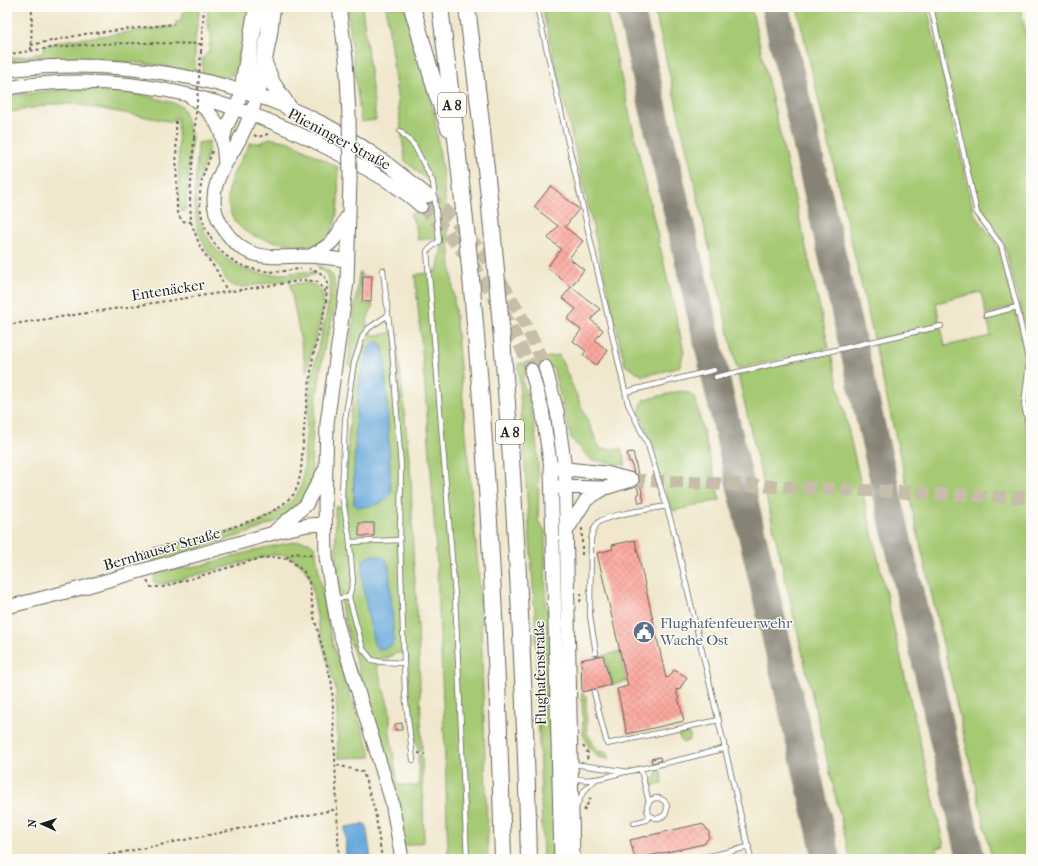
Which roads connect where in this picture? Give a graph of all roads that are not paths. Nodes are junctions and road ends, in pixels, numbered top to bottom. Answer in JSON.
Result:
{"nodes":[{"id":1,"x":257,"y":7,"type":"edge"},
{"id":2,"x":272,"y":7,"type":"edge"},
{"id":3,"x":339,"y":7,"type":"edge"},
{"id":4,"x":412,"y":7,"type":"edge"},
{"id":5,"x":440,"y":7,"type":"edge"},
{"id":6,"x":467,"y":7,"type":"edge"},
{"id":7,"x":537,"y":7,"type":"edge"},
{"id":8,"x":931,"y":7,"type":"edge"},
{"id":9,"x":264,"y":62,"type":"junction"},
{"id":10,"x":7,"y":70,"type":"edge"},
{"id":11,"x":7,"y":88,"type":"edge"},
{"id":12,"x":242,"y":91,"type":"junction"},
{"id":13,"x":188,"y":94,"type":"junction"},
{"id":14,"x":257,"y":96,"type":"junction"},
{"id":15,"x":236,"y":108,"type":"junction"},
{"id":16,"x":289,"y":108,"type":"junction"},
{"id":17,"x":251,"y":113,"type":"junction"},
{"id":18,"x":400,"y":131,"type":"dead end"},
{"id":19,"x":218,"y":143,"type":"junction"},
{"id":20,"x":458,"y":154,"type":"junction"},
{"id":21,"x":224,"y":166,"type":"junction"},
{"id":22,"x":349,"y":213,"type":"junction"},
{"id":23,"x":308,"y":256,"type":"junction"},
{"id":24,"x":347,"y":260,"type":"junction"},
{"id":25,"x":383,"y":270,"type":"dead end"},
{"id":26,"x":1017,"y":307,"type":"junction"},
{"id":27,"x":388,"y":315,"type":"junction"},
{"id":28,"x":986,"y":315,"type":"dead end"},
{"id":29,"x":941,"y":326,"type":"dead end"},
{"id":30,"x":545,"y":367,"type":"tunnel mouth"},
{"id":31,"x":531,"y":370,"type":"tunnel mouth"},
{"id":32,"x":714,"y":370,"type":"dead end"},
{"id":33,"x":716,"y":377,"type":"dead end"},
{"id":34,"x":625,"y":392,"type":"junction"},
{"id":35,"x":1031,"y":435,"type":"edge"},
{"id":36,"x":326,"y":467,"type":"junction"},
{"id":37,"x":551,"y":468,"type":"junction"},
{"id":38,"x":565,"y":469,"type":"junction"},
{"id":39,"x":551,"y":486,"type":"junction"},
{"id":40,"x":566,"y":487,"type":"junction"},
{"id":41,"x":605,"y":488,"type":"junction"},
{"id":42,"x":667,"y":506,"type":"junction"},
{"id":43,"x":325,"y":524,"type":"junction"},
{"id":44,"x":567,"y":530,"type":"junction"},
{"id":45,"x":270,"y":534,"type":"junction"},
{"id":46,"x":400,"y":540,"type":"junction"},
{"id":47,"x":350,"y":542,"type":"junction"},
{"id":48,"x":348,"y":597,"type":"junction"},
{"id":49,"x":332,"y":600,"type":"junction"},
{"id":50,"x":7,"y":607,"type":"edge"},
{"id":51,"x":596,"y":652,"type":"dead end"},
{"id":52,"x":404,"y":664,"type":"junction"},
{"id":53,"x":594,"y":692,"type":"dead end"},
{"id":54,"x":719,"y":720,"type":"junction"},
{"id":55,"x":726,"y":748,"type":"junction"},
{"id":56,"x":413,"y":760,"type":"dead end"},
{"id":57,"x":572,"y":764,"type":"junction"},
{"id":58,"x":558,"y":770,"type":"junction"},
{"id":59,"x":641,"y":770,"type":"junction"},
{"id":60,"x":627,"y":772,"type":"junction"},
{"id":61,"x":573,"y":778,"type":"junction"},
{"id":62,"x":597,"y":778,"type":"junction"},
{"id":63,"x":649,"y":803,"type":"junction"},
{"id":64,"x":579,"y":814,"type":"junction"},
{"id":65,"x":650,"y":815,"type":"junction"},
{"id":66,"x":634,"y":823,"type":"dead end"},
{"id":67,"x":749,"y":847,"type":"junction"},
{"id":68,"x":402,"y":859,"type":"edge"},
{"id":69,"x":467,"y":859,"type":"edge"},
{"id":70,"x":502,"y":859,"type":"edge"},
{"id":71,"x":529,"y":859,"type":"edge"},
{"id":72,"x":561,"y":859,"type":"edge"},
{"id":73,"x":574,"y":859,"type":"edge"},
{"id":74,"x":697,"y":859,"type":"edge"},
{"id":75,"x":752,"y":859,"type":"edge"}],
"edges":[{"from":1,"to":12,"type":"highway"},
{"from":2,"to":9,"type":"highway"},
{"from":3,"to":22,"type":"main road","bridge":true},
{"from":4,"to":20,"type":"highway"},
{"from":5,"to":20,"type":"highway","number":"A 8"},
{"from":6,"to":71,"type":"highway","number":"A 8"},
{"from":7,"to":34,"type":"lane"},
{"from":8,"to":26,"type":"lane"},
{"from":9,"to":14,"type":"highway"},
{"from":9,"to":16,"type":"highway"},
{"from":10,"to":12,"type":"main road","name":"Plieninger Straße"},
{"from":11,"to":13,"type":"main road","name":"Plieninger Straße"},
{"from":12,"to":14,"type":"main road","name":"Plieninger Straße"},
{"from":12,"to":15,"type":"main road"},
{"from":13,"to":15,"type":"main road","name":"Plieninger Straße"},
{"from":13,"to":19,"type":"main road"},
{"from":14,"to":16,"type":"main road","name":"Plieninger Straße"},
{"from":14,"to":17,"type":"main road"},
{"from":15,"to":17,"type":"main road","name":"Plieninger Straße"},
{"from":15,"to":19,"type":"main road"},
{"from":16,"to":17,"type":"main road","name":"Plieninger Straße"},
{"from":17,"to":21,"type":"main road"},
{"from":18,"to":69,"type":"lane"},
{"from":19,"to":21,"type":"main road"},
{"from":20,"to":70,"type":"highway","number":"A 8"},
{"from":21,"to":23,"type":"main road"},
{"from":22,"to":23,"type":"main road"},
{"from":22,"to":24,"type":"main road"},
{"from":23,"to":24,"type":"main road"},
{"from":24,"to":36,"type":"main road"},
{"from":25,"to":27,"type":"lane"},
{"from":26,"to":28,"type":"lane"},
{"from":26,"to":35,"type":"lane"},
{"from":27,"to":46,"type":"lane"},
{"from":27,"to":47,"type":"lane"},
{"from":29,"to":33,"type":"lane"},
{"from":30,"to":38,"type":"main road"},
{"from":31,"to":37,"type":"main road"},
{"from":32,"to":34,"type":"lane"},
{"from":34,"to":42,"type":"lane"},
{"from":36,"to":43,"type":"main road"},
{"from":36,"to":45,"type":"main road"},
{"from":37,"to":38,"type":"main road"},
{"from":37,"to":39,"type":"main road"},
{"from":38,"to":40,"type":"main road"},
{"from":38,"to":41,"type":"main road"},
{"from":39,"to":40,"type":"main road"},
{"from":39,"to":58,"type":"main road","name":"Flughafenstraße"},
{"from":40,"to":41,"type":"main road"},
{"from":40,"to":44,"type":"main road","name":"Flughafenstraße"},
{"from":41,"to":44,"type":"main road"},
{"from":42,"to":51,"type":"lane"},
{"from":42,"to":54,"type":"lane"},
{"from":43,"to":45,"type":"main road","name":"Bernhauser Straße"},
{"from":43,"to":49,"type":"main road"},
{"from":44,"to":57,"type":"main road","name":"Flughafenstraße"},
{"from":45,"to":50,"type":"main road","name":"Bernhauser Straße"},
{"from":46,"to":47,"type":"lane"},
{"from":46,"to":52,"type":"lane"},
{"from":47,"to":48,"type":"lane"},
{"from":48,"to":49,"type":"lane"},
{"from":48,"to":52,"type":"lane"},
{"from":49,"to":68,"type":"main road"},
{"from":52,"to":56,"type":"lane"},
{"from":53,"to":54,"type":"lane"},
{"from":54,"to":55,"type":"lane"},
{"from":55,"to":59,"type":"lane"},
{"from":55,"to":67,"type":"lane"},
{"from":57,"to":58,"type":"lane"},
{"from":57,"to":60,"type":"lane"},
{"from":57,"to":61,"type":"main road","name":"Flughafenstraße"},
{"from":58,"to":61,"type":"lane"},
{"from":58,"to":72,"type":"main road","name":"Flughafenstraße"},
{"from":59,"to":60,"type":"lane"},
{"from":59,"to":63,"type":"lane"},
{"from":60,"to":62,"type":"lane"},
{"from":61,"to":62,"type":"lane"},
{"from":61,"to":64,"type":"main road","name":"Flughafenstraße"},
{"from":62,"to":64,"type":"lane"},
{"from":63,"to":65,"type":"lane"},
{"from":63,"to":65,"type":"lane"},
{"from":64,"to":73,"type":"main road","name":"Flughafenstraße"},
{"from":65,"to":66,"type":"lane"},
{"from":67,"to":74,"type":"lane"},
{"from":67,"to":75,"type":"lane"}]}
